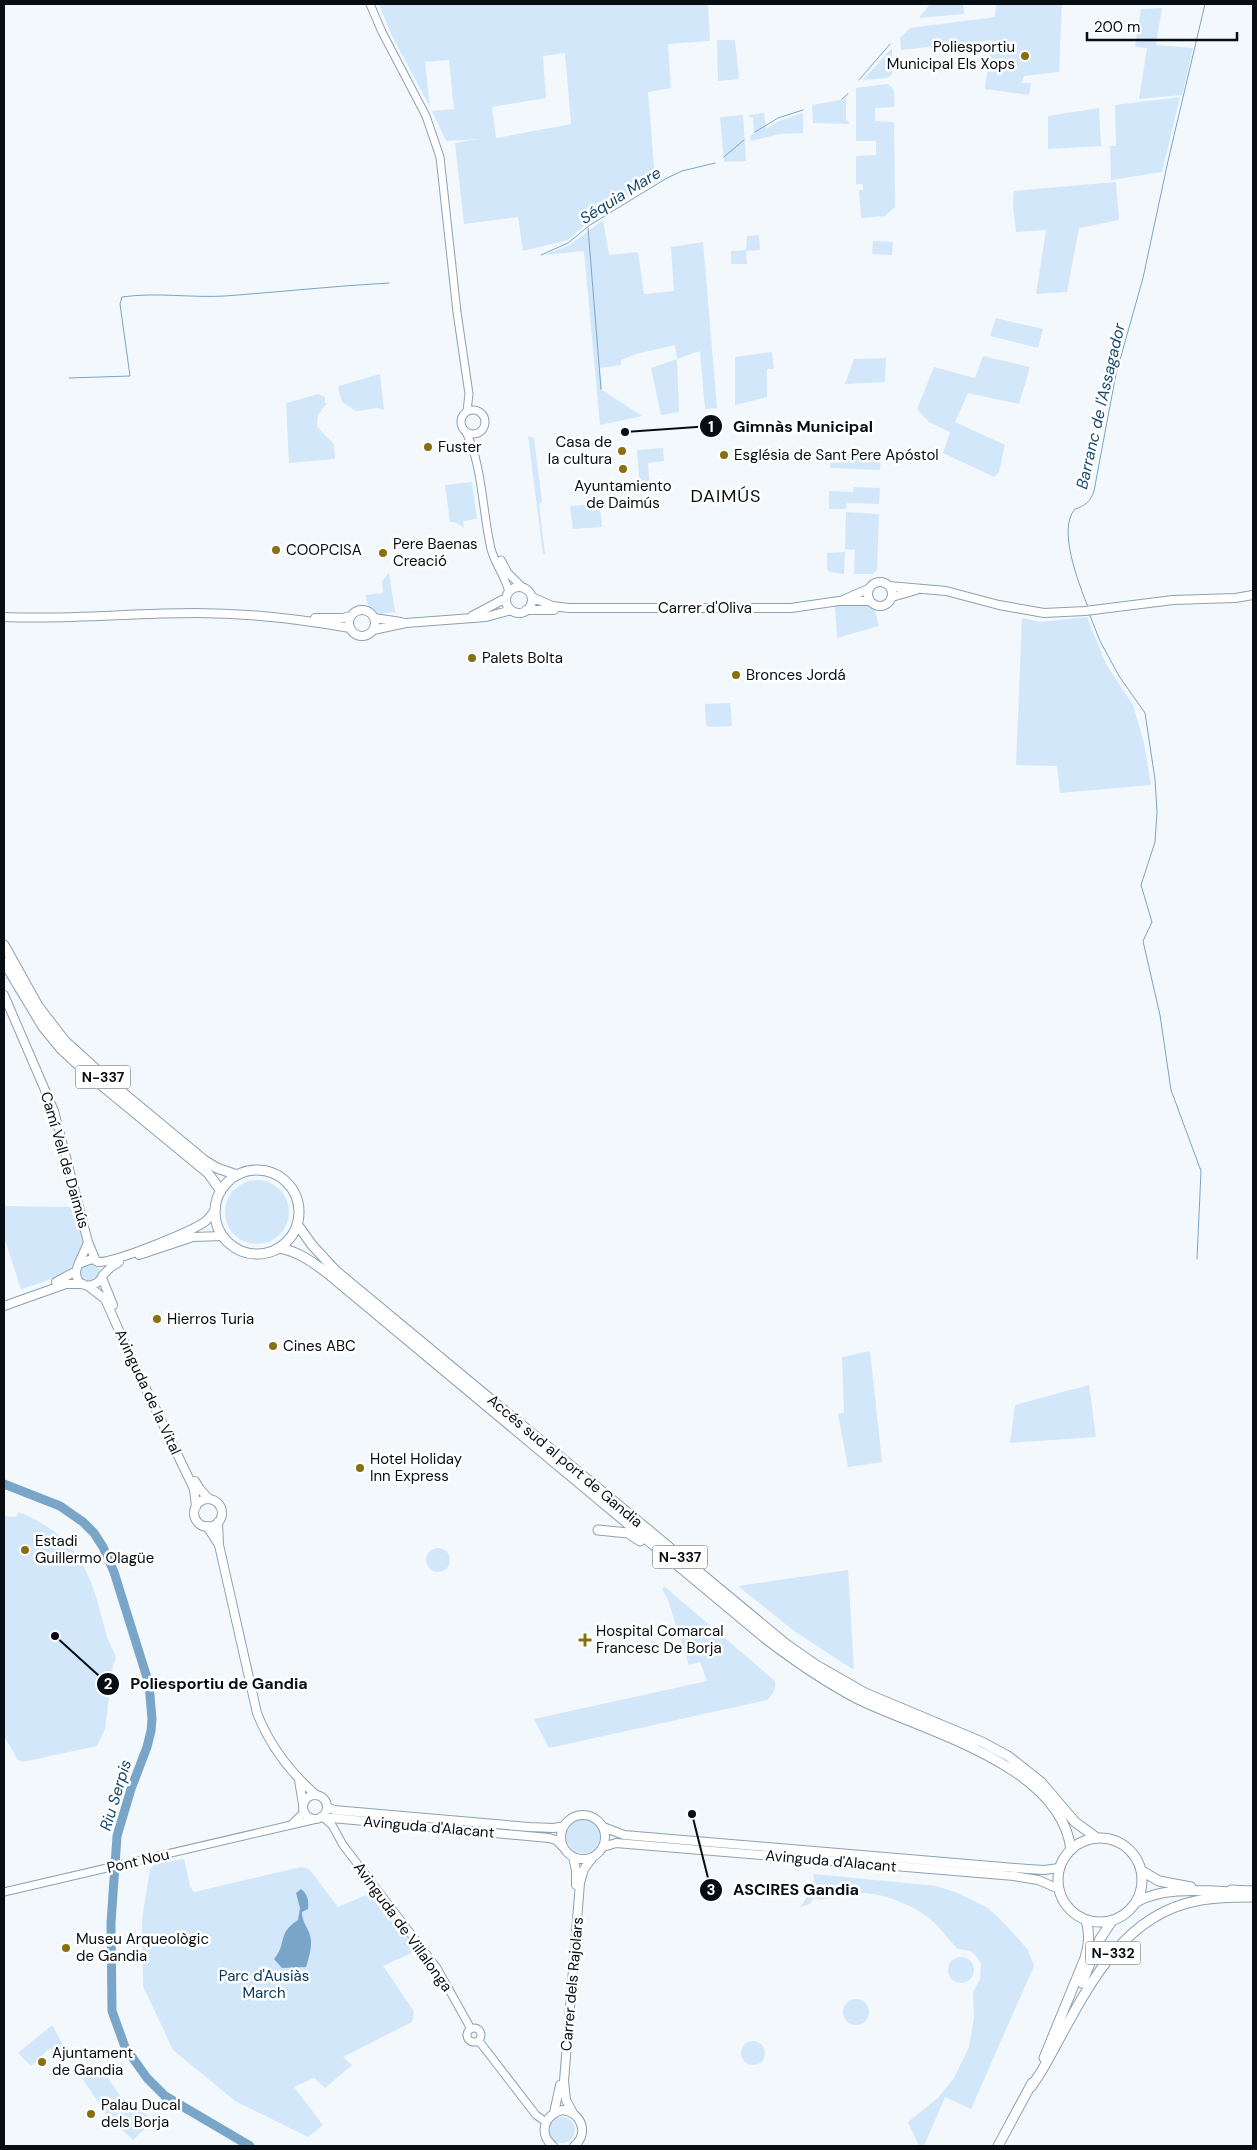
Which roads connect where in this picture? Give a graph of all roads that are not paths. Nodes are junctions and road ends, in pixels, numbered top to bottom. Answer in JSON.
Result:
{"nodes":[{"id":1,"x":370,"y":4,"type":"edge"},
{"id":2,"x":469,"y":394,"type":"junction"},
{"id":3,"x":467,"y":411,"type":"junction"},
{"id":4,"x":479,"y":412,"type":"junction"},
{"id":5,"x":466,"y":432,"type":"junction"},
{"id":6,"x":479,"y":432,"type":"junction"},
{"id":7,"x":475,"y":452,"type":"junction"},
{"id":8,"x":490,"y":541,"type":"junction"},
{"id":9,"x":889,"y":586,"type":"junction"},
{"id":10,"x":522,"y":587,"type":"junction"},
{"id":11,"x":923,"y":588,"type":"junction"},
{"id":12,"x":868,"y":589,"type":"junction"},
{"id":13,"x":507,"y":595,"type":"junction"},
{"id":14,"x":1253,"y":595,"type":"edge"},
{"id":15,"x":532,"y":597,"type":"junction"},
{"id":16,"x":892,"y":598,"type":"junction"},
{"id":17,"x":1235,"y":598,"type":"junction"},
{"id":18,"x":869,"y":601,"type":"junction"},
{"id":19,"x":1253,"y":601,"type":"edge"},
{"id":20,"x":839,"y":602,"type":"junction"},
{"id":21,"x":570,"y":608,"type":"junction"},
{"id":22,"x":511,"y":610,"type":"junction"},
{"id":23,"x":526,"y":610,"type":"junction"},
{"id":24,"x":259,"y":616,"type":"junction"},
{"id":25,"x":351,"y":616,"type":"junction"},
{"id":26,"x":4,"y":617,"type":"edge"},
{"id":27,"x":470,"y":617,"type":"junction"},
{"id":28,"x":374,"y":618,"type":"junction"},
{"id":29,"x":406,"y":623,"type":"junction"},
{"id":30,"x":350,"y":628,"type":"junction"},
{"id":31,"x":372,"y":630,"type":"junction"},
{"id":32,"x":4,"y":944,"type":"edge"},
{"id":33,"x":4,"y":962,"type":"edge"},
{"id":34,"x":4,"y":995,"type":"edge"},
{"id":35,"x":237,"y":1175,"type":"junction"},
{"id":36,"x":221,"y":1191,"type":"junction"},
{"id":37,"x":216,"y":1208,"type":"junction"},
{"id":38,"x":297,"y":1224,"type":"junction"},
{"id":39,"x":223,"y":1236,"type":"junction"},
{"id":40,"x":88,"y":1242,"type":"junction"},
{"id":41,"x":279,"y":1248,"type":"junction"},
{"id":42,"x":97,"y":1261,"type":"junction"},
{"id":43,"x":81,"y":1262,"type":"junction"},
{"id":44,"x":76,"y":1271,"type":"junction"},
{"id":45,"x":103,"y":1277,"type":"junction"},
{"id":46,"x":85,"y":1285,"type":"junction"},
{"id":47,"x":4,"y":1301,"type":"edge"},
{"id":48,"x":4,"y":1306,"type":"edge"},
{"id":49,"x":209,"y":1499,"type":"junction"},
{"id":50,"x":196,"y":1507,"type":"junction"},
{"id":51,"x":218,"y":1522,"type":"junction"},
{"id":52,"x":207,"y":1526,"type":"junction"},
{"id":53,"x":598,"y":1530,"type":"dead end"},
{"id":54,"x":219,"y":1545,"type":"junction"},
{"id":55,"x":713,"y":1595,"type":"junction"},
{"id":56,"x":299,"y":1780,"type":"junction"},
{"id":57,"x":316,"y":1796,"type":"junction"},
{"id":58,"x":303,"y":1808,"type":"junction"},
{"id":59,"x":326,"y":1808,"type":"junction"},
{"id":60,"x":321,"y":1818,"type":"junction"},
{"id":61,"x":288,"y":1826,"type":"junction"},
{"id":62,"x":564,"y":1826,"type":"junction"},
{"id":63,"x":603,"y":1827,"type":"junction"},
{"id":64,"x":1097,"y":1838,"type":"junction"},
{"id":65,"x":563,"y":1847,"type":"junction"},
{"id":66,"x":603,"y":1847,"type":"junction"},
{"id":67,"x":193,"y":1848,"type":"joint"},
{"id":68,"x":1071,"y":1850,"type":"junction"},
{"id":69,"x":573,"y":1857,"type":"junction"},
{"id":70,"x":593,"y":1857,"type":"junction"},
{"id":71,"x":1060,"y":1868,"type":"junction"},
{"id":72,"x":1142,"y":1872,"type":"junction"},
{"id":73,"x":1059,"y":1889,"type":"junction"},
{"id":74,"x":4,"y":1892,"type":"edge"},
{"id":75,"x":1253,"y":1892,"type":"edge"},
{"id":76,"x":1253,"y":1897,"type":"edge"},
{"id":77,"x":1136,"y":1902,"type":"junction"},
{"id":78,"x":1086,"y":1920,"type":"junction"},
{"id":79,"x":1112,"y":1921,"type":"junction"},
{"id":80,"x":1037,"y":2073,"type":"junction"},
{"id":81,"x":1031,"y":2087,"type":"junction"},
{"id":82,"x":554,"y":2113,"type":"junction"},
{"id":83,"x":573,"y":2113,"type":"junction"},
{"id":84,"x":546,"y":2122,"type":"junction"},
{"id":85,"x":549,"y":2145,"type":"edge"},
{"id":86,"x":576,"y":2146,"type":"edge"},
{"id":87,"x":998,"y":2146,"type":"edge"}],
"edges":[{"from":1,"to":2,"type":"street"},
{"from":2,"to":3,"type":"street"},
{"from":2,"to":4,"type":"street"},
{"from":3,"to":4,"type":"street"},
{"from":3,"to":5,"type":"street"},
{"from":4,"to":6,"type":"street"},
{"from":5,"to":6,"type":"street"},
{"from":5,"to":7,"type":"street"},
{"from":6,"to":7,"type":"street"},
{"from":7,"to":8,"type":"street"},
{"from":8,"to":10,"type":"street"},
{"from":8,"to":13,"type":"street"},
{"from":9,"to":11,"type":"main road"},
{"from":9,"to":12,"type":"main road"},
{"from":9,"to":16,"type":"main road"},
{"from":10,"to":13,"type":"main road"},
{"from":10,"to":15,"type":"main road"},
{"from":11,"to":16,"type":"main road"},
{"from":11,"to":17,"type":"main road"},
{"from":12,"to":18,"type":"main road"},
{"from":12,"to":20,"type":"main road","name":"Carrer d'Oliva"},
{"from":13,"to":22,"type":"main road"},
{"from":13,"to":27,"type":"main road"},
{"from":14,"to":17,"type":"main road"},
{"from":15,"to":21,"type":"main road","name":"Carrer d'Oliva"},
{"from":15,"to":23,"type":"main road"},
{"from":16,"to":18,"type":"main road"},
{"from":17,"to":19,"type":"main road"},
{"from":18,"to":20,"type":"main road","name":"Carrer d'Oliva"},
{"from":20,"to":21,"type":"main road","name":"Carrer d'Oliva"},
{"from":21,"to":23,"type":"main road","name":"Carrer d'Oliva"},
{"from":22,"to":23,"type":"main road"},
{"from":22,"to":27,"type":"main road"},
{"from":24,"to":25,"type":"main road"},
{"from":24,"to":26,"type":"main road"},
{"from":24,"to":30,"type":"main road"},
{"from":25,"to":28,"type":"main road"},
{"from":25,"to":30,"type":"main road"},
{"from":27,"to":29,"type":"main road"},
{"from":28,"to":29,"type":"main road"},
{"from":28,"to":31,"type":"main road"},
{"from":29,"to":31,"type":"main road"},
{"from":30,"to":31,"type":"main road"},
{"from":32,"to":35,"type":"highway","number":"N-337"},
{"from":33,"to":36,"type":"highway","number":"N-337"},
{"from":34,"to":40,"type":"main road","name":"Camí Vell de Daimús"},
{"from":35,"to":36,"type":"highway"},
{"from":35,"to":38,"type":"highway"},
{"from":36,"to":37,"type":"highway"},
{"from":37,"to":39,"type":"highway"},
{"from":37,"to":42,"type":"main road"},
{"from":38,"to":41,"type":"highway"},
{"from":38,"to":64,"type":"highway","name":"Accés sud al port de Gandia","number":"N-337"},
{"from":39,"to":41,"type":"highway"},
{"from":39,"to":45,"type":"main road"},
{"from":40,"to":42,"type":"main road","name":"Camí Vell de Daimús"},
{"from":40,"to":43,"type":"main road"},
{"from":41,"to":55,"type":"highway","name":"Accés sud al port de Gandia","number":"N-337"},
{"from":42,"to":43,"type":"main road"},
{"from":42,"to":45,"type":"main road"},
{"from":43,"to":44,"type":"main road"},
{"from":44,"to":46,"type":"main road"},
{"from":44,"to":47,"type":"main road"},
{"from":45,"to":46,"type":"main road"},
{"from":45,"to":49,"type":"main road","name":"Avinguda de la Vital"},
{"from":46,"to":48,"type":"main road"},
{"from":46,"to":50,"type":"main road","name":"Avinguda de la Vital"},
{"from":49,"to":50,"type":"main road"},
{"from":49,"to":51,"type":"main road"},
{"from":50,"to":52,"type":"main road"},
{"from":51,"to":52,"type":"main road"},
{"from":51,"to":54,"type":"main road"},
{"from":52,"to":54,"type":"main road"},
{"from":53,"to":55,"type":"highway"},
{"from":54,"to":56,"type":"main road"},
{"from":55,"to":68,"type":"highway","name":"Accés sud al port de Gandia","number":"N-337"},
{"from":56,"to":57,"type":"main road"},
{"from":56,"to":58,"type":"main road"},
{"from":57,"to":58,"type":"main road"},
{"from":57,"to":59,"type":"main road"},
{"from":58,"to":60,"type":"main road"},
{"from":58,"to":61,"type":"street","name":"Avinguda d'Alacant"},
{"from":59,"to":60,"type":"main road"},
{"from":59,"to":62,"type":"main road","name":"Avinguda d'Alacant"},
{"from":60,"to":61,"type":"street","name":"Avinguda d'Alacant"},
{"from":60,"to":65,"type":"main road","name":"Avinguda d'Alacant"},
{"from":60,"to":84,"type":"street","name":"Avinguda de Villalonga"},
{"from":61,"to":67,"type":"street","name":"Avinguda d'Alacant"},
{"from":62,"to":63,"type":"main road"},
{"from":62,"to":65,"type":"main road"},
{"from":63,"to":66,"type":"main road"},
{"from":63,"to":71,"type":"main road","name":"Avinguda d'Alacant"},
{"from":64,"to":68,"type":"highway"},
{"from":64,"to":72,"type":"highway","name":"Accés sud al port de Gandia"},
{"from":65,"to":69,"type":"main road"},
{"from":66,"to":70,"type":"main road"},
{"from":66,"to":73,"type":"main road","name":"Avinguda d'Alacant"},
{"from":67,"to":74,"type":"street","name":"Pont Nou"},
{"from":68,"to":71,"type":"highway"},
{"from":69,"to":70,"type":"main road"},
{"from":69,"to":82,"type":"main road","name":"Carrer dels Rajolars"},
{"from":70,"to":83,"type":"main road","name":"Carrer dels Rajolars"},
{"from":71,"to":73,"type":"highway"},
{"from":72,"to":75,"type":"highway"},
{"from":72,"to":77,"type":"highway"},
{"from":73,"to":78,"type":"highway"},
{"from":75,"to":77,"type":"highway"},
{"from":76,"to":81,"type":"highway","number":"N-332"},
{"from":77,"to":79,"type":"highway"},
{"from":78,"to":79,"type":"highway"},
{"from":78,"to":80,"type":"highway","number":"N-332"},
{"from":79,"to":80,"type":"highway","number":"N-332"},
{"from":80,"to":81,"type":"highway","number":"N-332"},
{"from":81,"to":87,"type":"highway","number":"N-332"},
{"from":82,"to":83,"type":"main road"},
{"from":82,"to":84,"type":"main road"},
{"from":83,"to":86,"type":"main road","name":"Carrer dels Rajolars"},
{"from":84,"to":85,"type":"main road"}]}
